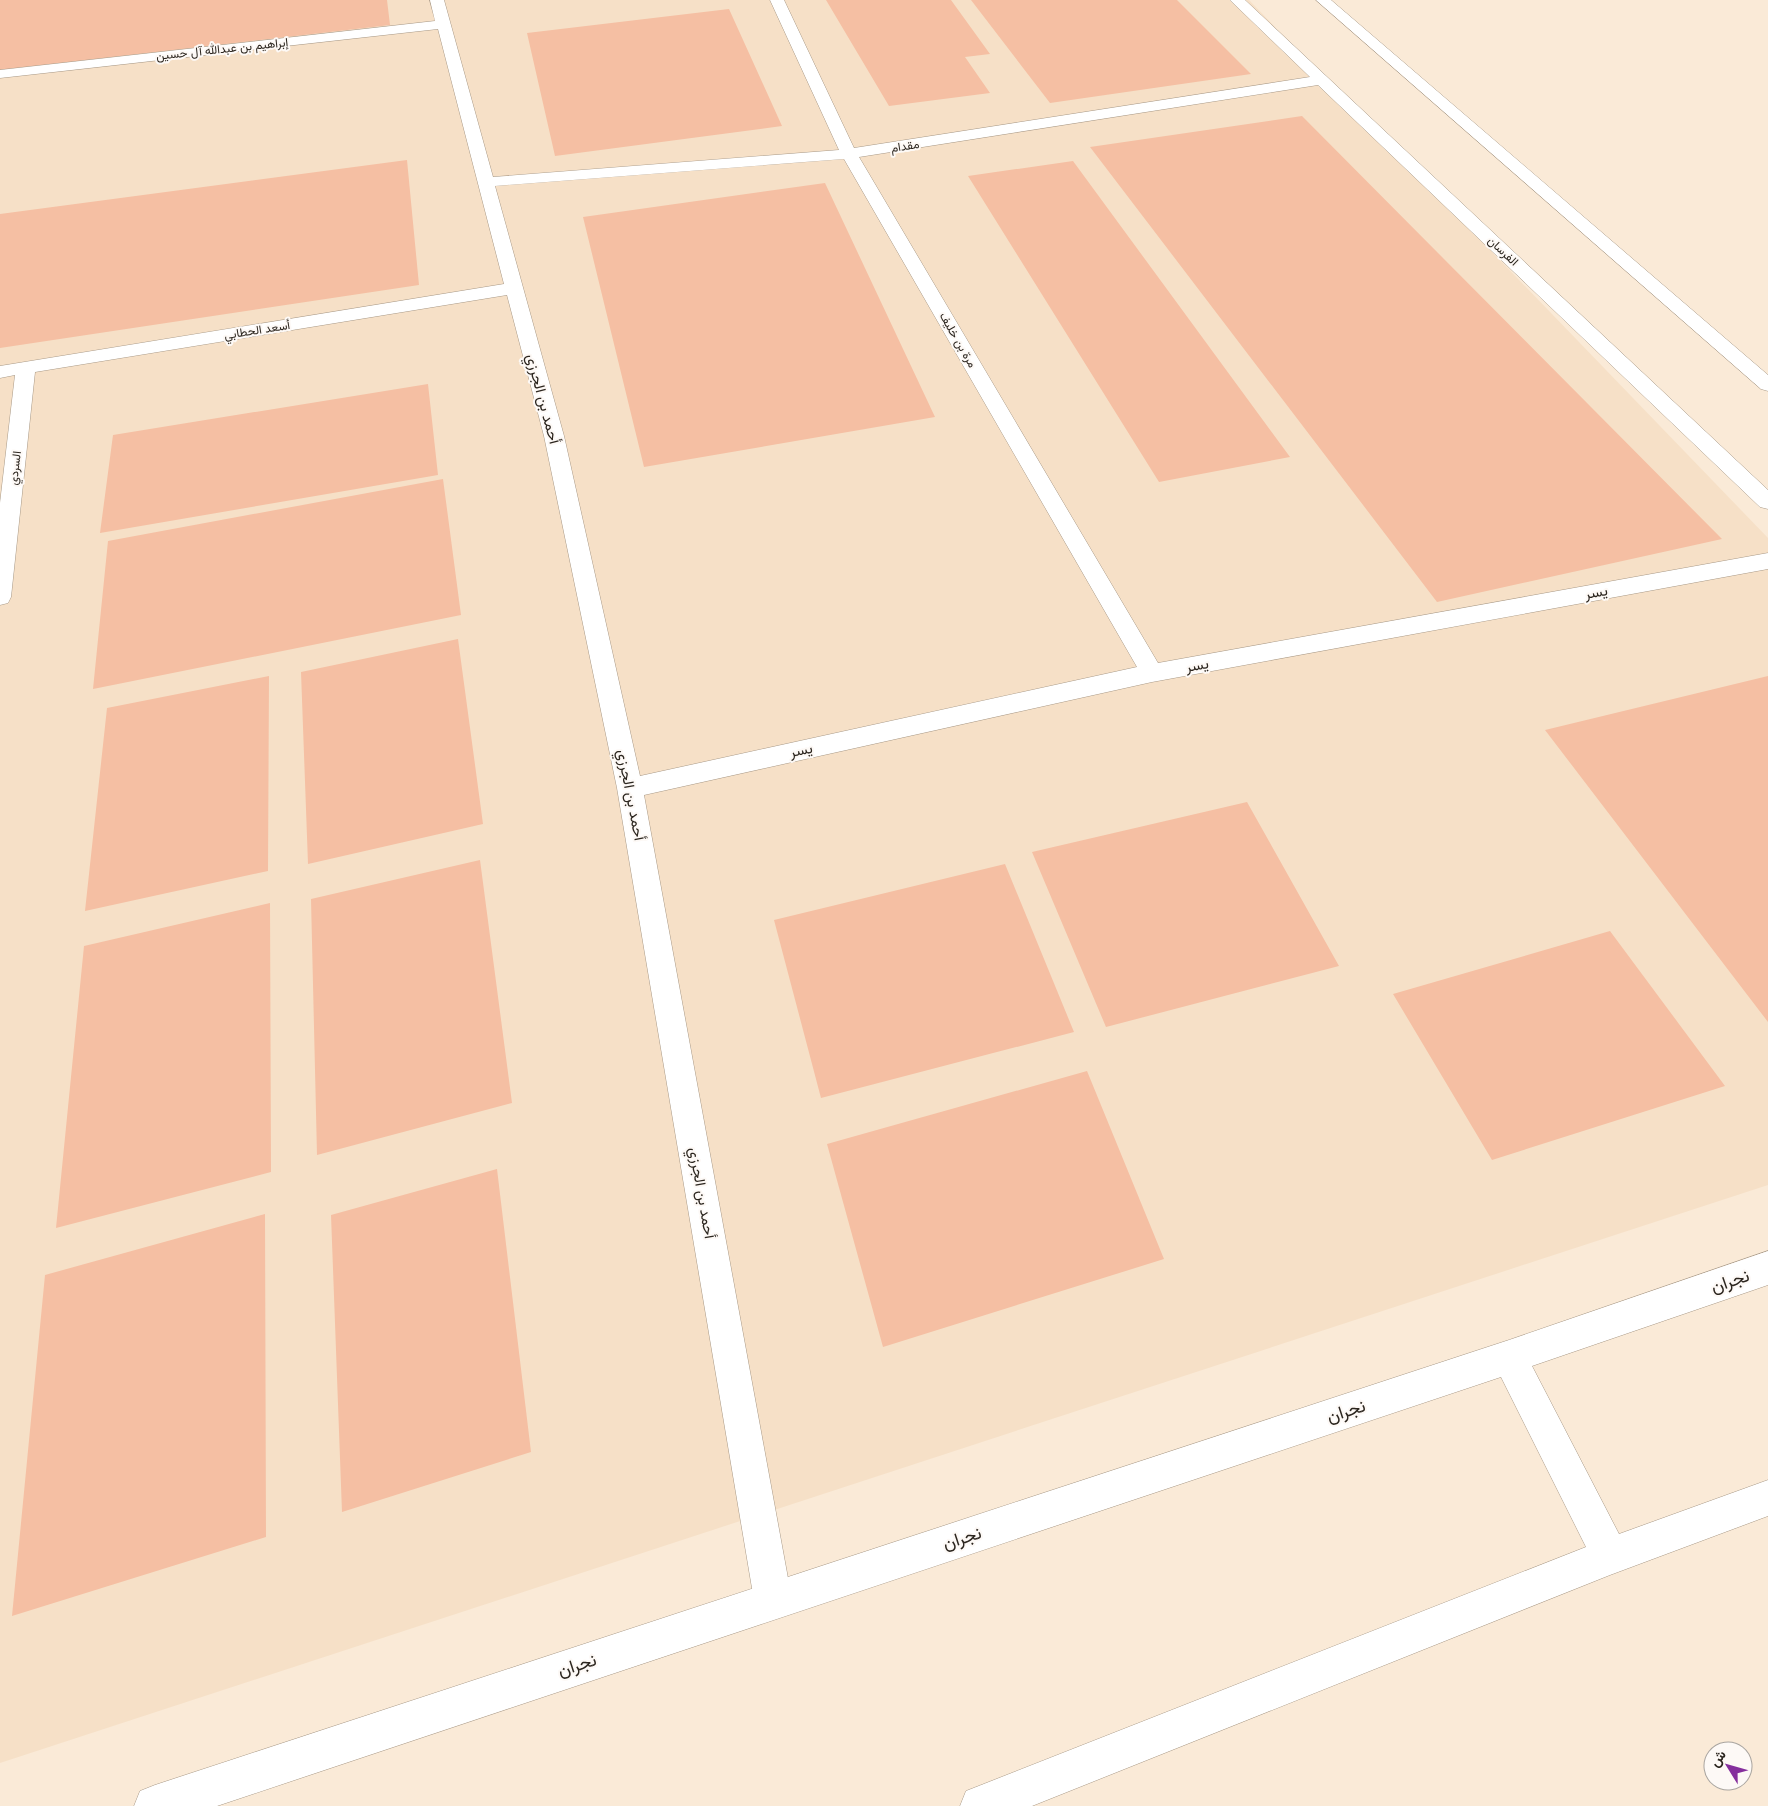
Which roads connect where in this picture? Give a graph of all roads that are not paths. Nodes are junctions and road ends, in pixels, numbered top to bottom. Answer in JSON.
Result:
{"nodes":[{"id":1,"x":777,"y":0,"type":"edge"},
{"id":2,"x":1237,"y":0,"type":"edge"},
{"id":3,"x":1323,"y":0,"type":"edge"},
{"id":4,"x":440,"y":12,"type":"edge"},
{"id":5,"x":0,"y":74,"type":"edge"},
{"id":6,"x":1322,"y":80,"type":"junction"},
{"id":7,"x":849,"y":154,"type":"junction"},
{"id":8,"x":486,"y":182,"type":"junction"},
{"id":9,"x":514,"y":288,"type":"junction"},
{"id":10,"x":26,"y":368,"type":"junction"},
{"id":11,"x":0,"y":372,"type":"edge"},
{"id":12,"x":1768,"y":385,"type":"edge"},
{"id":13,"x":1768,"y":502,"type":"edge"},
{"id":14,"x":1768,"y":561,"type":"edge"},
{"id":15,"x":0,"y":597,"type":"edge"},
{"id":16,"x":1152,"y":673,"type":"junction"},
{"id":17,"x":630,"y":788,"type":"junction"},
{"id":18,"x":1768,"y":1268,"type":"edge"},
{"id":19,"x":1509,"y":1357,"type":"junction"},
{"id":20,"x":1768,"y":1498,"type":"edge"},
{"id":21,"x":1610,"y":1556,"type":"junction"},
{"id":22,"x":773,"y":1600,"type":"junction"},
{"id":23,"x":155,"y":1806,"type":"edge"},
{"id":24,"x":981,"y":1806,"type":"edge"}],
"edges":[{"from":1,"to":7,"type":"street","name":"مرة بن خليف"},
{"from":2,"to":6,"type":"street","name":"الفرسان"},
{"from":3,"to":12,"type":"street"},
{"from":4,"to":5,"type":"street","name":"إبراهيم بن عبدالله آل حسين"},
{"from":4,"to":8,"type":"street","name":"أحمد بن الجرزي"},
{"from":6,"to":7,"type":"street","name":"مقدام"},
{"from":6,"to":13,"type":"street","name":"الفرسان"},
{"from":7,"to":8,"type":"street","name":"مقدام"},
{"from":7,"to":16,"type":"street","name":"مرة بن خليف"},
{"from":8,"to":9,"type":"street","name":"أحمد بن الجرزي"},
{"from":9,"to":10,"type":"street","name":"أسعد الحطابي"},
{"from":9,"to":17,"type":"street","name":"أحمد بن الجرزي"},
{"from":10,"to":11,"type":"street","name":"أسعد الحطابي"},
{"from":10,"to":15,"type":"street","name":"السردي"},
{"from":14,"to":16,"type":"street","name":"يسر"},
{"from":16,"to":17,"type":"street","name":"يسر"},
{"from":17,"to":22,"type":"street","name":"أحمد بن الجرزي"},
{"from":18,"to":19,"type":"street","name":"نجران"},
{"from":19,"to":21,"type":"street"},
{"from":19,"to":22,"type":"street","name":"نجران"},
{"from":20,"to":21,"type":"street"},
{"from":21,"to":24,"type":"street"},
{"from":22,"to":23,"type":"street","name":"نجران"}]}
